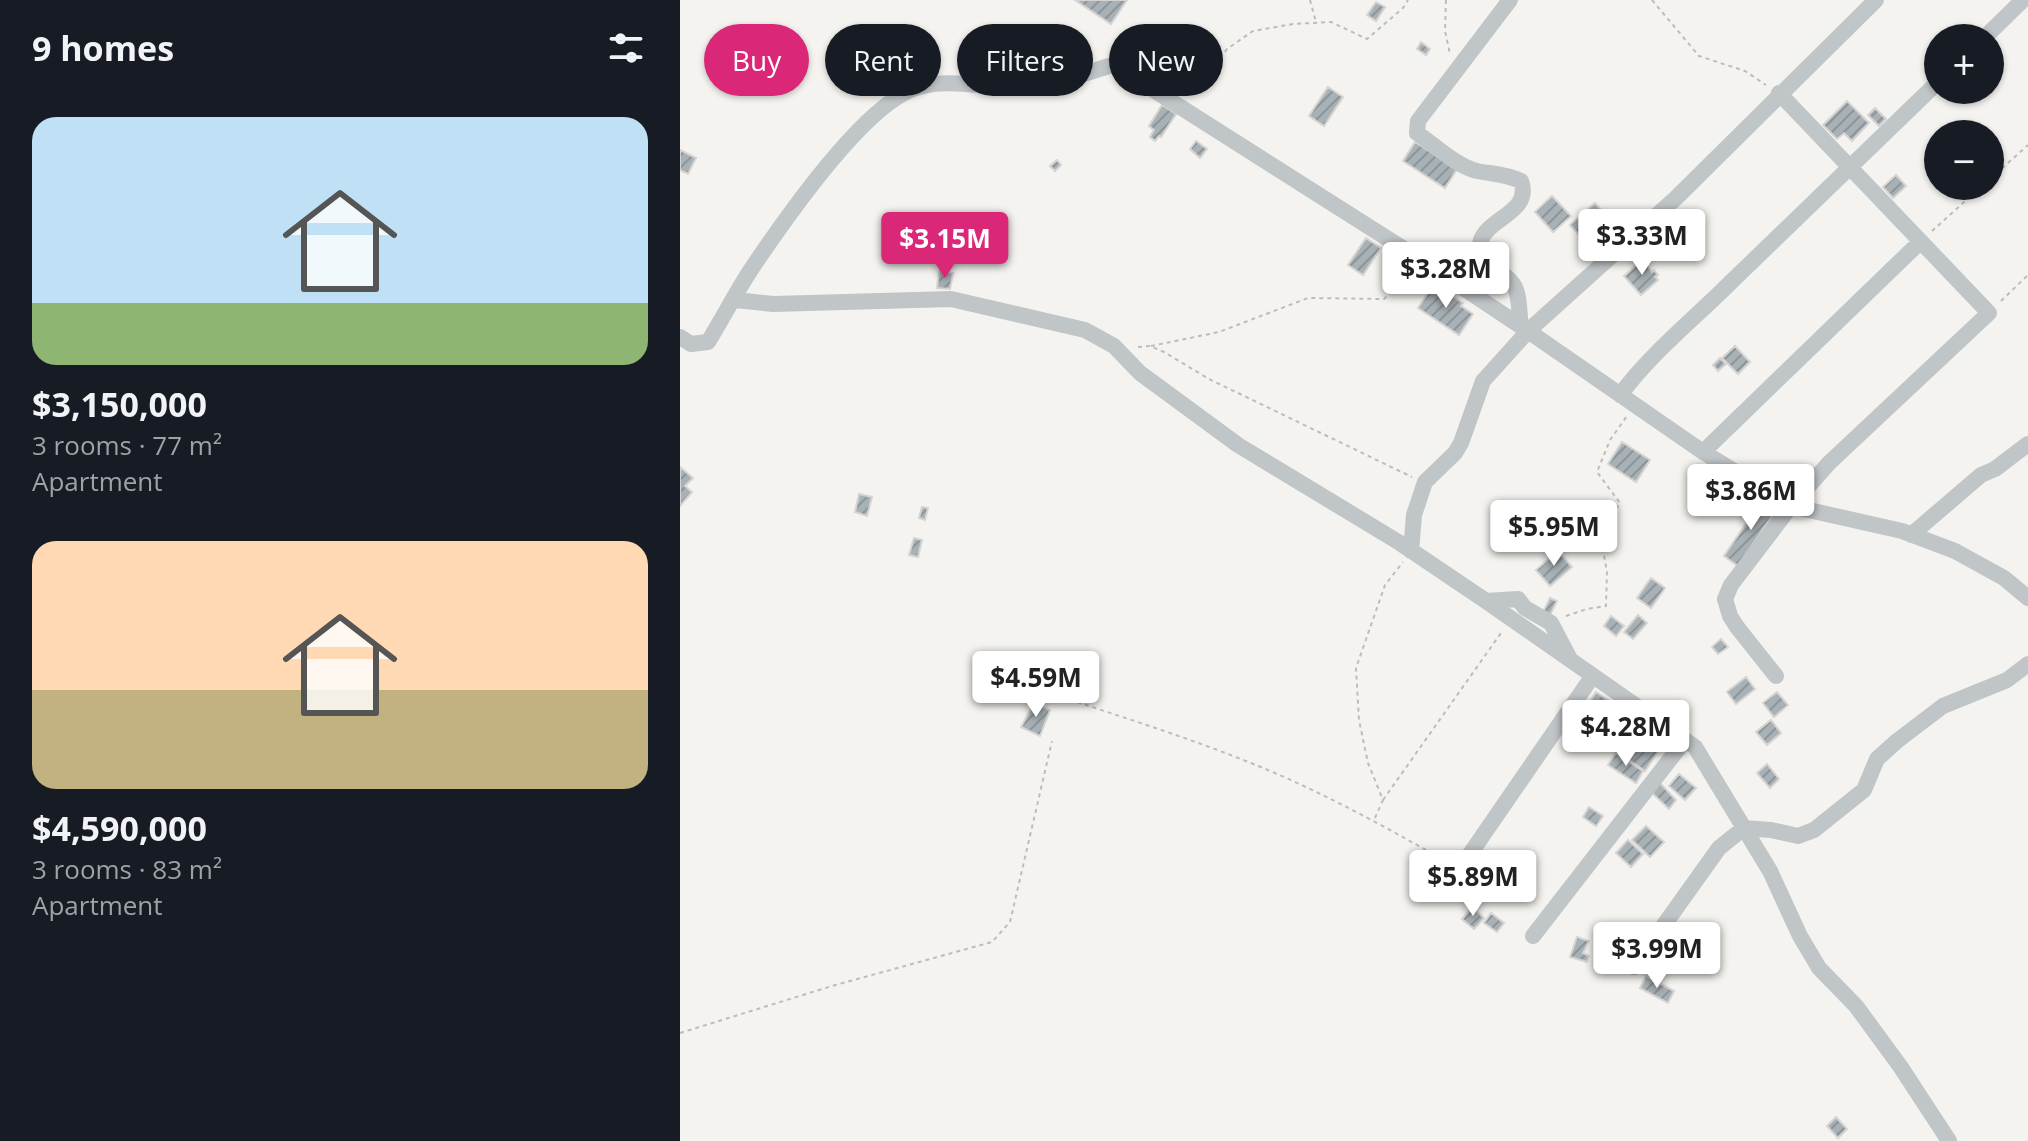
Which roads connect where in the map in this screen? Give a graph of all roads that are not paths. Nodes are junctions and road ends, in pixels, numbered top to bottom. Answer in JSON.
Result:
{"nodes":[{"id":1,"x":1510,"y":0,"type":"edge"},
{"id":2,"x":1876,"y":0,"type":"edge"},
{"id":3,"x":2017,"y":2,"type":"edge"},
{"id":4,"x":1997,"y":24,"type":"edge"},
{"id":5,"x":1779,"y":93,"type":"junction"},
{"id":6,"x":1924,"y":96,"type":"edge"},
{"id":7,"x":1849,"y":168,"type":"junction"},
{"id":8,"x":1920,"y":242,"type":"junction"},
{"id":9,"x":735,"y":300,"type":"junction"},
{"id":10,"x":1525,"y":329,"type":"junction"},
{"id":11,"x":680,"y":337,"type":"edge"},
{"id":12,"x":1627,"y":400,"type":"junction"},
{"id":13,"x":2028,"y":444,"type":"edge"},
{"id":14,"x":1703,"y":452,"type":"junction"},
{"id":15,"x":1791,"y":506,"type":"junction"},
{"id":16,"x":1911,"y":535,"type":"junction"},
{"id":17,"x":1411,"y":551,"type":"junction"},
{"id":18,"x":2028,"y":598,"type":"edge"},
{"id":19,"x":1486,"y":601,"type":"junction"},
{"id":20,"x":1570,"y":660,"type":"junction"},
{"id":21,"x":2028,"y":664,"type":"edge"},
{"id":22,"x":1776,"y":676,"type":"dead end"},
{"id":23,"x":1592,"y":677,"type":"junction"},
{"id":24,"x":1685,"y":740,"type":"junction"},
{"id":25,"x":1744,"y":828,"type":"junction"},
{"id":26,"x":1459,"y":870,"type":"road end"},
{"id":27,"x":1533,"y":936,"type":"dead end"},
{"id":28,"x":1634,"y":967,"type":"dead end"},
{"id":29,"x":1949,"y":1141,"type":"edge"}],
"edges":[{"from":1,"to":10,"type":"street"},
{"from":2,"to":5,"type":"street"},
{"from":3,"to":4,"type":"street"},
{"from":5,"to":7,"type":"street"},
{"from":5,"to":10,"type":"street"},
{"from":6,"to":7,"type":"street"},
{"from":7,"to":8,"type":"street"},
{"from":7,"to":12,"type":"street"},
{"from":8,"to":14,"type":"street"},
{"from":8,"to":15,"type":"street"},
{"from":9,"to":10,"type":"street"},
{"from":9,"to":11,"type":"street"},
{"from":9,"to":17,"type":"street"},
{"from":10,"to":12,"type":"street"},
{"from":10,"to":17,"type":"street"},
{"from":12,"to":14,"type":"street"},
{"from":13,"to":16,"type":"street"},
{"from":14,"to":15,"type":"street"},
{"from":15,"to":16,"type":"street"},
{"from":15,"to":22,"type":"street"},
{"from":16,"to":18,"type":"street"},
{"from":17,"to":19,"type":"street"},
{"from":19,"to":20,"type":"street"},
{"from":19,"to":20,"type":"street"},
{"from":20,"to":23,"type":"street"},
{"from":21,"to":25,"type":"street"},
{"from":23,"to":24,"type":"street"},
{"from":23,"to":26,"type":"street"},
{"from":24,"to":25,"type":"street"},
{"from":24,"to":27,"type":"street"},
{"from":25,"to":28,"type":"street"},
{"from":25,"to":29,"type":"street"}]}
